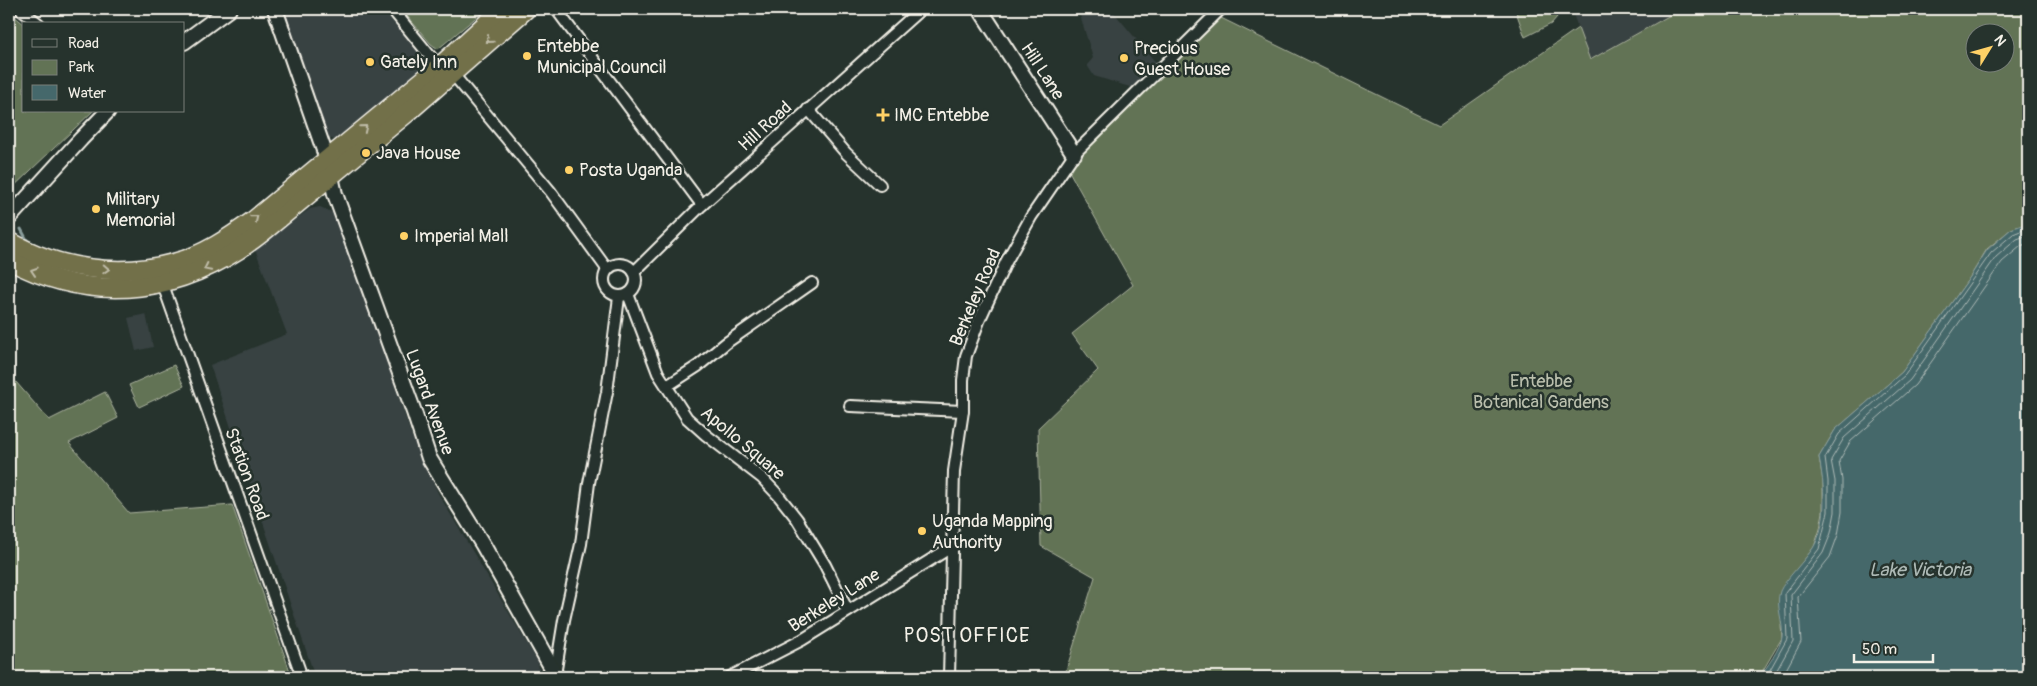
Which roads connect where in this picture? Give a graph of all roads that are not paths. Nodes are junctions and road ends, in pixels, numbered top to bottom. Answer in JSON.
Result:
{"nodes":[{"id":1,"x":20,"y":9,"type":"edge"},
{"id":2,"x":229,"y":9,"type":"edge"},
{"id":3,"x":275,"y":9,"type":"edge"},
{"id":4,"x":392,"y":9,"type":"edge"},
{"id":5,"x":502,"y":9,"type":"edge"},
{"id":6,"x":526,"y":9,"type":"edge"},
{"id":7,"x":556,"y":9,"type":"edge"},
{"id":8,"x":921,"y":9,"type":"edge"},
{"id":9,"x":980,"y":9,"type":"edge"},
{"id":10,"x":1221,"y":9,"type":"edge"},
{"id":11,"x":36,"y":22,"type":"edge"},
{"id":12,"x":185,"y":41,"type":"edge"},
{"id":13,"x":445,"y":70,"type":"junction"},
{"id":14,"x":808,"y":109,"type":"junction"},
{"id":15,"x":107,"y":112,"type":"edge"},
{"id":16,"x":1074,"y":154,"type":"junction"},
{"id":17,"x":327,"y":159,"type":"junction"},
{"id":18,"x":330,"y":177,"type":"junction"},
{"id":19,"x":880,"y":185,"type":"dead end"},
{"id":20,"x":702,"y":205,"type":"junction"},
{"id":21,"x":9,"y":218,"type":"edge"},
{"id":22,"x":9,"y":241,"type":"edge"},
{"id":23,"x":9,"y":260,"type":"edge"},
{"id":24,"x":607,"y":269,"type":"junction"},
{"id":25,"x":634,"y":272,"type":"junction"},
{"id":26,"x":162,"y":282,"type":"junction"},
{"id":27,"x":812,"y":283,"type":"dead end"},
{"id":28,"x":624,"y":295,"type":"junction"},
{"id":29,"x":667,"y":386,"type":"junction"},
{"id":30,"x":850,"y":406,"type":"dead end"},
{"id":31,"x":963,"y":411,"type":"junction"},
{"id":32,"x":952,"y":546,"type":"junction"},
{"id":33,"x":848,"y":611,"type":"junction"},
{"id":34,"x":556,"y":676,"type":"edge"},
{"id":35,"x":302,"y":677,"type":"edge"},
{"id":36,"x":730,"y":677,"type":"edge"},
{"id":37,"x":949,"y":677,"type":"edge"}],
"edges":[{"from":1,"to":11,"type":"street"},
{"from":2,"to":12,"type":"street"},
{"from":3,"to":17,"type":"street"},
{"from":4,"to":13,"type":"street"},
{"from":5,"to":13,"type":"highway"},
{"from":6,"to":13,"type":"highway","one_way":true},
{"from":7,"to":20,"type":"street"},
{"from":8,"to":14,"type":"street","name":"Hill Road"},
{"from":9,"to":16,"type":"street","name":"Hill Lane"},
{"from":10,"to":16,"type":"street","name":"Berkeley Road"},
{"from":17,"to":13,"type":"highway","one_way":true},
{"from":13,"to":18,"type":"highway"},
{"from":13,"to":24,"type":"street"},
{"from":14,"to":19,"type":"street"},
{"from":14,"to":20,"type":"street","name":"Hill Road"},
{"from":15,"to":21,"type":"street"},
{"from":16,"to":31,"type":"street","name":"Berkeley Road"},
{"from":17,"to":18,"type":"street","name":"Lugard Avenue"},
{"from":22,"to":17,"type":"highway","one_way":true},
{"from":18,"to":26,"type":"highway","one_way":true},
{"from":18,"to":34,"type":"street","name":"Lugard Avenue"},
{"from":20,"to":25,"type":"street","name":"Hill Road"},
{"from":26,"to":23,"type":"highway","one_way":true},
{"from":24,"to":25,"type":"street"},
{"from":24,"to":28,"type":"street"},
{"from":25,"to":28,"type":"street"},
{"from":26,"to":35,"type":"street","name":"Station Road"},
{"from":27,"to":29,"type":"street"},
{"from":28,"to":29,"type":"street","name":"Apollo Square"},
{"from":28,"to":34,"type":"street"},
{"from":29,"to":33,"type":"street","name":"Apollo Square"},
{"from":30,"to":31,"type":"street"},
{"from":31,"to":32,"type":"street","name":"Berkeley Road"},
{"from":32,"to":33,"type":"street","name":"Berkeley Lane"},
{"from":32,"to":37,"type":"street","name":"Berkeley Road"},
{"from":33,"to":36,"type":"street","name":"Berkeley Lane"}]}
